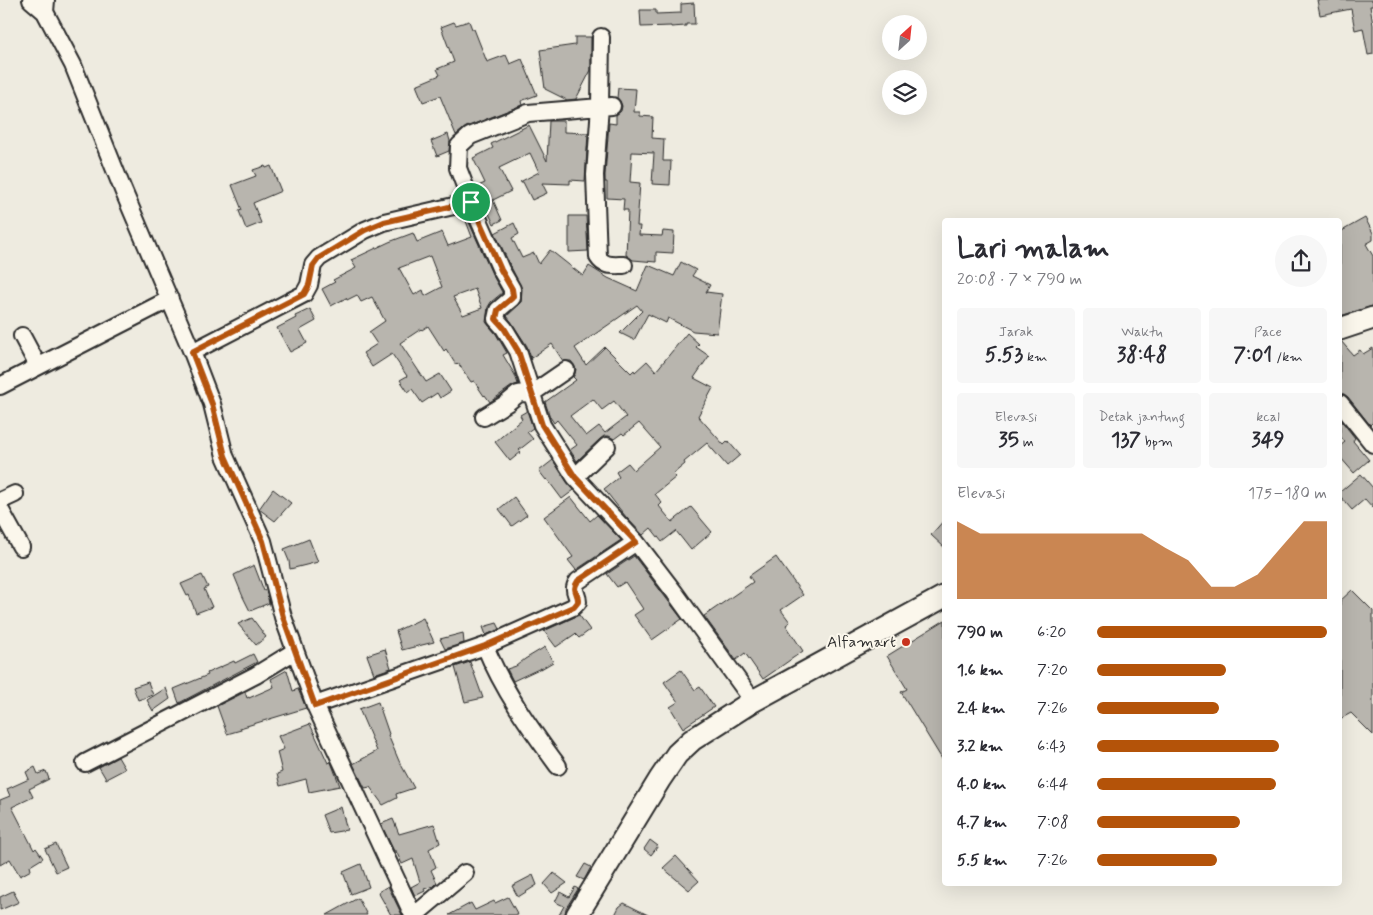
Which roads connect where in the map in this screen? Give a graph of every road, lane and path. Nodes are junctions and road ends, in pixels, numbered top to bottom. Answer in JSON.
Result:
{"nodes":[{"id":1,"x":31,"y":0,"type":"edge"},
{"id":2,"x":46,"y":6,"type":"edge"},
{"id":3,"x":601,"y":37,"type":"dead end"},
{"id":4,"x":606,"y":106,"type":"junction"},
{"id":5,"x":471,"y":202,"type":"junction"},
{"id":6,"x":624,"y":265,"type":"dead end"},
{"id":7,"x":170,"y":299,"type":"junction"},
{"id":8,"x":1373,"y":318,"type":"edge"},
{"id":9,"x":1342,"y":328,"type":"edge"},
{"id":10,"x":22,"y":336,"type":"dead end"},
{"id":11,"x":192,"y":352,"type":"junction"},
{"id":12,"x":38,"y":366,"type":"junction"},
{"id":13,"x":566,"y":370,"type":"dead end"},
{"id":14,"x":0,"y":386,"type":"edge"},
{"id":15,"x":531,"y":394,"type":"junction"},
{"id":16,"x":1342,"y":405,"type":"edge"},
{"id":17,"x":484,"y":417,"type":"dead end"},
{"id":18,"x":1373,"y":444,"type":"edge"},
{"id":19,"x":607,"y":446,"type":"dead end"},
{"id":20,"x":575,"y":477,"type":"junction"},
{"id":21,"x":15,"y":494,"type":"dead end"},
{"id":22,"x":0,"y":501,"type":"edge"},
{"id":23,"x":0,"y":509,"type":"edge"},
{"id":24,"x":636,"y":542,"type":"junction"},
{"id":25,"x":21,"y":547,"type":"dead end"},
{"id":26,"x":942,"y":598,"type":"edge"},
{"id":27,"x":485,"y":646,"type":"junction"},
{"id":28,"x":296,"y":651,"type":"junction"},
{"id":29,"x":753,"y":701,"type":"junction"},
{"id":30,"x":315,"y":706,"type":"junction"},
{"id":31,"x":84,"y":764,"type":"dead end"},
{"id":32,"x":558,"y":766,"type":"dead end"},
{"id":33,"x":465,"y":873,"type":"dead end"},
{"id":34,"x":414,"y":915,"type":"edge"},
{"id":35,"x":577,"y":915,"type":"edge"}],
"edges":[{"from":1,"to":2,"type":"street"},
{"from":2,"to":7,"type":"street"},
{"from":3,"to":4,"type":"street"},
{"from":4,"to":5,"type":"street"},
{"from":4,"to":6,"type":"street"},
{"from":5,"to":11,"type":"street"},
{"from":5,"to":15,"type":"street"},
{"from":7,"to":11,"type":"street"},
{"from":7,"to":12,"type":"street"},
{"from":8,"to":9,"type":"main road"},
{"from":10,"to":12,"type":"street"},
{"from":11,"to":28,"type":"street"},
{"from":12,"to":14,"type":"street"},
{"from":13,"to":15,"type":"street"},
{"from":15,"to":17,"type":"street"},
{"from":15,"to":20,"type":"street"},
{"from":16,"to":18,"type":"street"},
{"from":19,"to":20,"type":"street"},
{"from":20,"to":24,"type":"street"},
{"from":21,"to":22,"type":"street"},
{"from":23,"to":25,"type":"street"},
{"from":24,"to":27,"type":"street"},
{"from":24,"to":29,"type":"street"},
{"from":26,"to":29,"type":"main road"},
{"from":27,"to":30,"type":"street"},
{"from":27,"to":32,"type":"street"},
{"from":28,"to":30,"type":"street"},
{"from":28,"to":31,"type":"street"},
{"from":29,"to":35,"type":"main road"},
{"from":30,"to":34,"type":"street"},
{"from":33,"to":34,"type":"street"}]}
